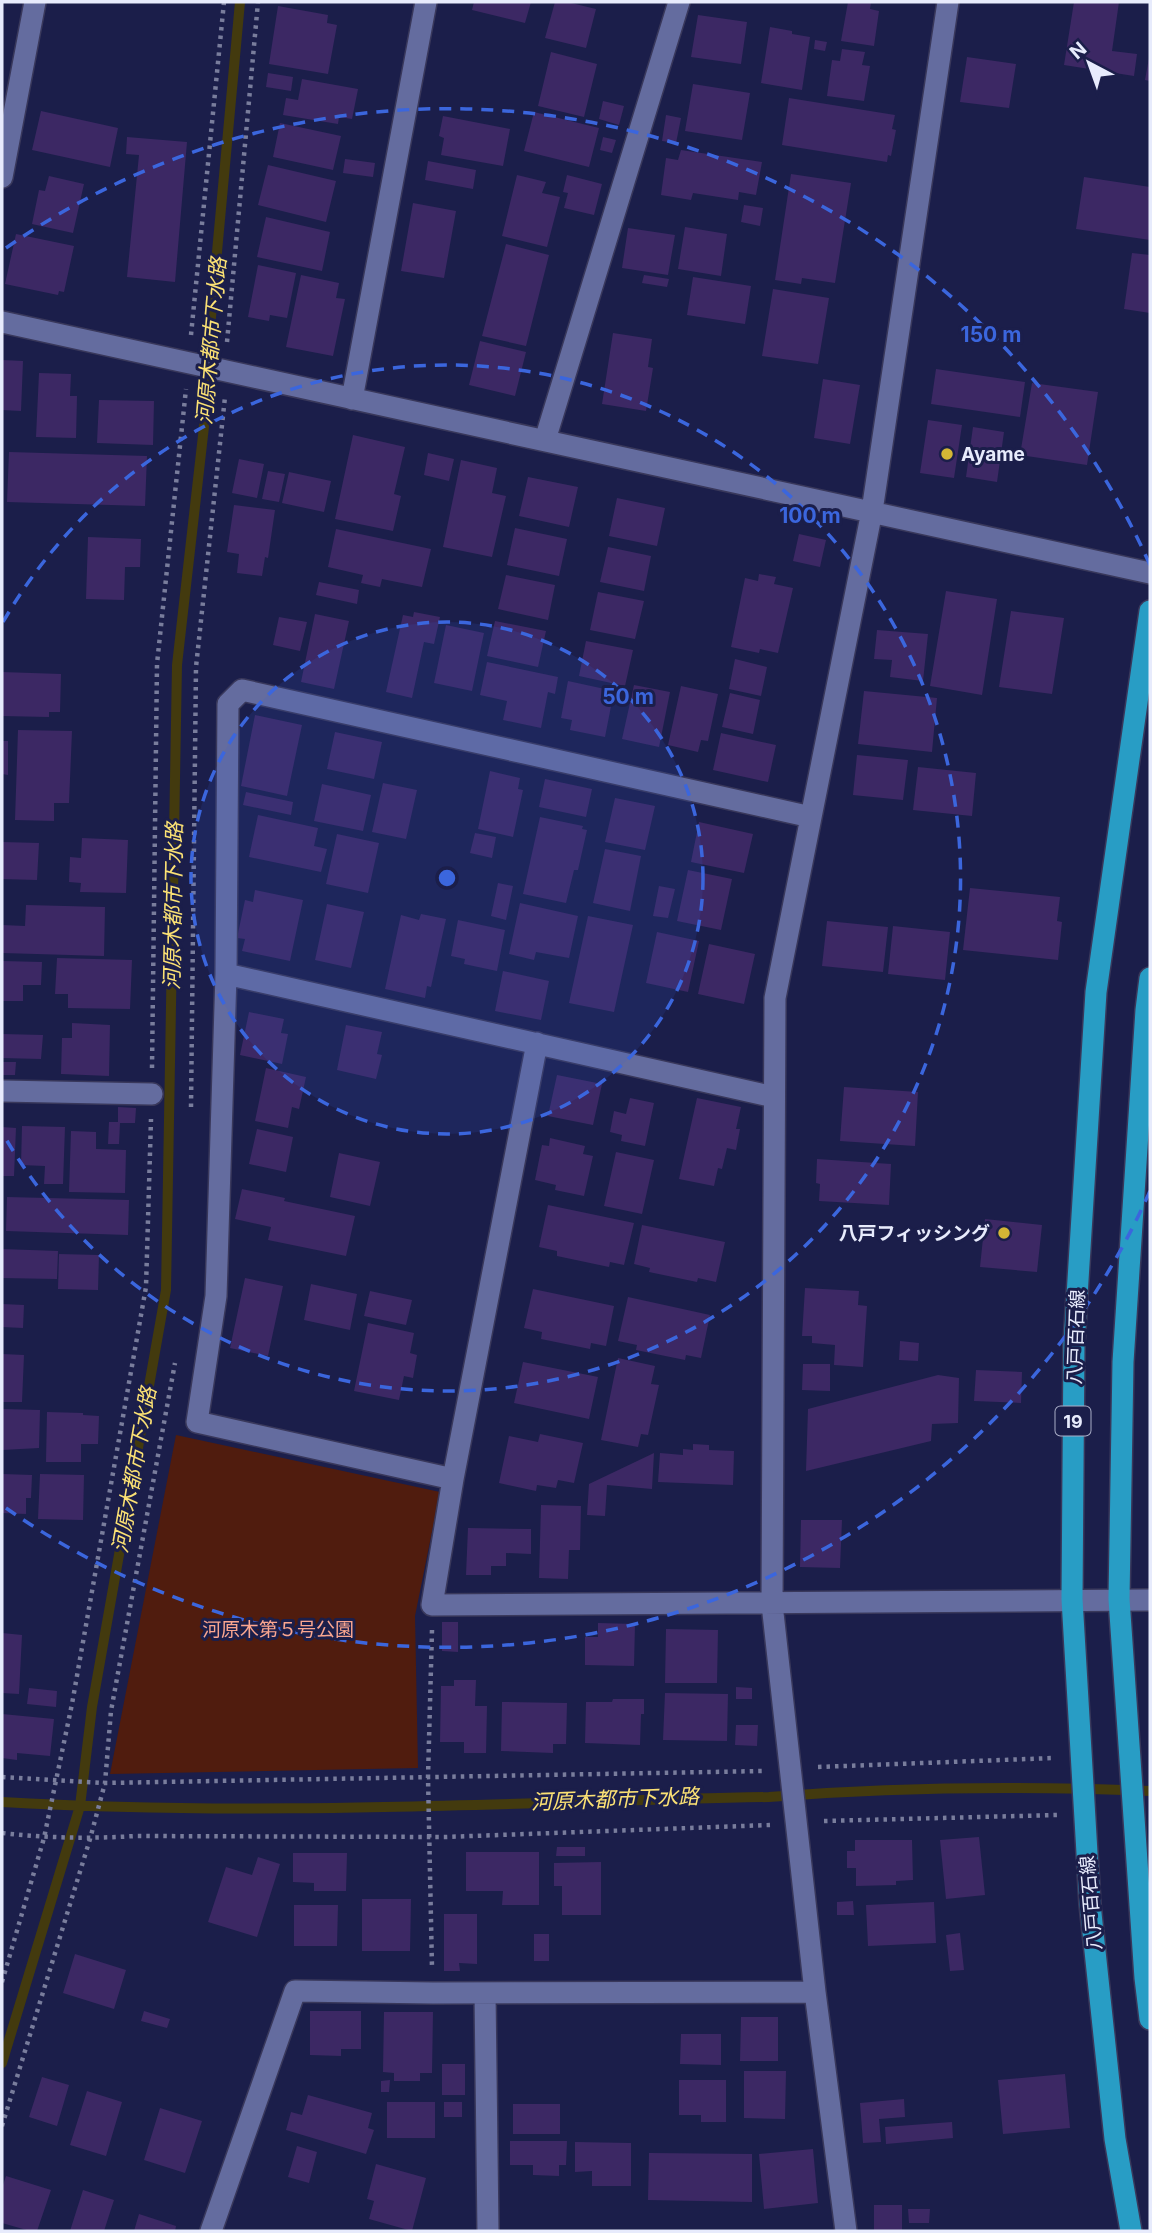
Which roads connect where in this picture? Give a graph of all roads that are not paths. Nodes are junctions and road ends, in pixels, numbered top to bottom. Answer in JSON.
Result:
{"nodes":[{"id":1,"x":35,"y":2,"type":"edge"},
{"id":2,"x":426,"y":2,"type":"edge"},
{"id":3,"x":679,"y":2,"type":"edge"},
{"id":4,"x":948,"y":2,"type":"edge"},
{"id":5,"x":2,"y":177,"type":"edge"},
{"id":6,"x":2,"y":322,"type":"edge"},
{"id":7,"x":352,"y":399,"type":"junction"},
{"id":8,"x":545,"y":440,"type":"junction"},
{"id":9,"x":872,"y":511,"type":"junction"},
{"id":10,"x":1150,"y":573,"type":"edge"},
{"id":11,"x":1150,"y":611,"type":"edge"},
{"id":12,"x":811,"y":817,"type":"junction"},
{"id":13,"x":226,"y":974,"type":"junction"},
{"id":14,"x":1150,"y":978,"type":"edge"},
{"id":15,"x":537,"y":1043,"type":"junction"},
{"id":16,"x":2,"y":1091,"type":"edge"},
{"id":17,"x":152,"y":1094,"type":"road end"},
{"id":18,"x":774,"y":1097,"type":"junction"},
{"id":19,"x":453,"y":1479,"type":"junction"},
{"id":20,"x":1072,"y":1599,"type":"junction"},
{"id":21,"x":1119,"y":1599,"type":"junction"},
{"id":22,"x":1150,"y":1600,"type":"edge"},
{"id":23,"x":772,"y":1604,"type":"junction"},
{"id":24,"x":815,"y":1992,"type":"junction"},
{"id":25,"x":485,"y":1993,"type":"junction"},
{"id":26,"x":1150,"y":2019,"type":"edge"},
{"id":27,"x":211,"y":2231,"type":"edge"},
{"id":28,"x":488,"y":2231,"type":"edge"},
{"id":29,"x":846,"y":2231,"type":"edge"},
{"id":30,"x":1131,"y":2231,"type":"edge"}],
"edges":[{"from":1,"to":5,"type":"street"},
{"from":2,"to":7,"type":"street"},
{"from":3,"to":8,"type":"street"},
{"from":4,"to":9,"type":"street"},
{"from":6,"to":7,"type":"street"},
{"from":7,"to":8,"type":"street"},
{"from":8,"to":9,"type":"street"},
{"from":9,"to":10,"type":"street"},
{"from":9,"to":12,"type":"street"},
{"from":11,"to":20,"type":"main road","name":"八戸百石線","number":"19"},
{"from":12,"to":13,"type":"street"},
{"from":12,"to":18,"type":"street"},
{"from":13,"to":15,"type":"street"},
{"from":13,"to":19,"type":"street"},
{"from":14,"to":21,"type":"main road"},
{"from":15,"to":18,"type":"street"},
{"from":15,"to":19,"type":"street"},
{"from":16,"to":17,"type":"street"},
{"from":18,"to":23,"type":"street"},
{"from":19,"to":23,"type":"street"},
{"from":20,"to":21,"type":"street"},
{"from":20,"to":23,"type":"street"},
{"from":20,"to":30,"type":"main road","name":"八戸百石線","number":"19"},
{"from":21,"to":22,"type":"street"},
{"from":21,"to":26,"type":"main road"},
{"from":23,"to":24,"type":"street"},
{"from":24,"to":25,"type":"street"},
{"from":24,"to":29,"type":"street"},
{"from":25,"to":27,"type":"street"},
{"from":25,"to":28,"type":"street"}]}
